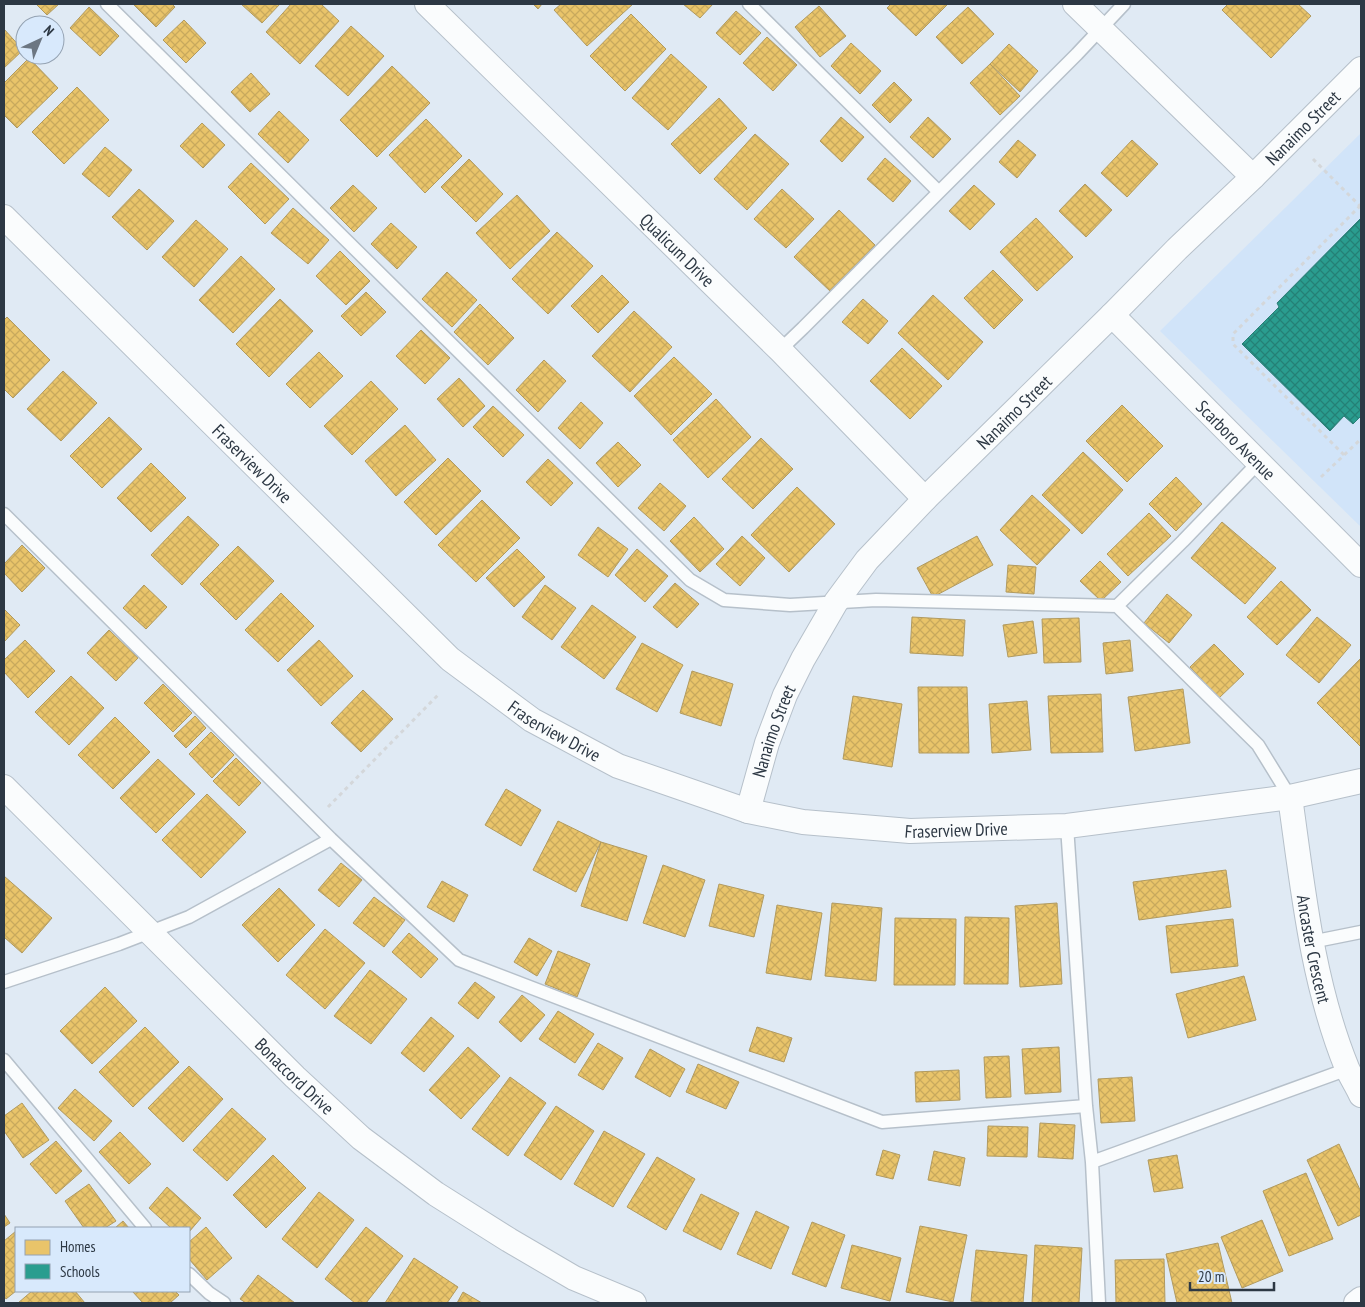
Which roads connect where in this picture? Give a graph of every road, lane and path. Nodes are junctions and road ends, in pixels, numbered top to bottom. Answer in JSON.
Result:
{"nodes":[{"id":1,"x":107,"y":4,"type":"edge"},
{"id":2,"x":427,"y":4,"type":"edge"},
{"id":3,"x":749,"y":4,"type":"edge"},
{"id":4,"x":1075,"y":4,"type":"edge"},
{"id":5,"x":1124,"y":4,"type":"edge"},
{"id":6,"x":1101,"y":29,"type":"junction"},
{"id":7,"x":1361,"y":69,"type":"edge"},
{"id":8,"x":1313,"y":159,"type":"dead end"},
{"id":9,"x":1253,"y":177,"type":"junction"},
{"id":10,"x":939,"y":192,"type":"junction"},
{"id":11,"x":1361,"y":206,"type":"edge"},
{"id":12,"x":4,"y":218,"type":"edge"},
{"id":13,"x":1112,"y":315,"type":"junction"},
{"id":14,"x":780,"y":350,"type":"junction"},
{"id":15,"x":1361,"y":439,"type":"edge"},
{"id":16,"x":1344,"y":455,"type":"junction"},
{"id":17,"x":1259,"y":462,"type":"junction"},
{"id":18,"x":1322,"y":477,"type":"dead end"},
{"id":19,"x":925,"y":499,"type":"junction"},
{"id":20,"x":4,"y":514,"type":"edge"},
{"id":21,"x":1361,"y":565,"type":"edge"},
{"id":22,"x":836,"y":602,"type":"junction"},
{"id":23,"x":1117,"y":606,"type":"junction"},
{"id":24,"x":438,"y":695,"type":"dead end"},
{"id":25,"x":1361,"y":781,"type":"edge"},
{"id":26,"x":4,"y":787,"type":"edge"},
{"id":27,"x":1290,"y":797,"type":"junction"},
{"id":28,"x":748,"y":811,"type":"junction"},
{"id":29,"x":314,"y":822,"type":"junction"},
{"id":30,"x":1067,"y":826,"type":"junction"},
{"id":31,"x":331,"y":839,"type":"junction"},
{"id":32,"x":150,"y":932,"type":"junction"},
{"id":33,"x":1361,"y":932,"type":"edge"},
{"id":34,"x":1311,"y":942,"type":"junction"},
{"id":35,"x":4,"y":982,"type":"edge"},
{"id":36,"x":4,"y":1060,"type":"edge"},
{"id":37,"x":1348,"y":1069,"type":"junction"},
{"id":38,"x":1361,"y":1095,"type":"edge"},
{"id":39,"x":1086,"y":1106,"type":"junction"},
{"id":40,"x":1092,"y":1162,"type":"junction"},
{"id":41,"x":144,"y":1227,"type":"edge"},
{"id":42,"x":190,"y":1275,"type":"edge"},
{"id":43,"x":1361,"y":1299,"type":"edge"},
{"id":44,"x":224,"y":1303,"type":"edge"},
{"id":45,"x":634,"y":1303,"type":"edge"},
{"id":46,"x":1099,"y":1303,"type":"edge"},
{"id":47,"x":1356,"y":1303,"type":"edge"}],
"edges":[{"from":1,"to":22,"type":"lane"},
{"from":2,"to":14,"type":"street","name":"Qualicum Drive"},
{"from":3,"to":10,"type":"lane"},
{"from":4,"to":6,"type":"street"},
{"from":5,"to":6,"type":"lane"},
{"from":6,"to":9,"type":"street"},
{"from":6,"to":10,"type":"lane"},
{"from":7,"to":9,"type":"street","name":"Nanaimo Street"},
{"from":8,"to":11,"type":"path"},
{"from":9,"to":13,"type":"street","name":"Nanaimo Street"},
{"from":10,"to":14,"type":"lane"},
{"from":11,"to":16,"type":"path"},
{"from":12,"to":28,"type":"street","name":"Fraserview Drive"},
{"from":13,"to":17,"type":"street","name":"Scarboro Avenue"},
{"from":13,"to":19,"type":"street","name":"Nanaimo Street"},
{"from":14,"to":19,"type":"street","name":"Qualicum Drive"},
{"from":15,"to":16,"type":"path"},
{"from":16,"to":18,"type":"path"},
{"from":17,"to":21,"type":"street","name":"Scarboro Avenue"},
{"from":17,"to":23,"type":"lane"},
{"from":19,"to":22,"type":"street","name":"Nanaimo Street"},
{"from":20,"to":29,"type":"lane"},
{"from":22,"to":23,"type":"lane"},
{"from":22,"to":28,"type":"street","name":"Nanaimo Street"},
{"from":23,"to":27,"type":"lane"},
{"from":24,"to":29,"type":"path"},
{"from":25,"to":27,"type":"street","name":"Fraserview Drive"},
{"from":26,"to":32,"type":"street","name":"Bonaccord Drive"},
{"from":27,"to":30,"type":"street","name":"Fraserview Drive"},
{"from":27,"to":34,"type":"street","name":"Ancaster Crescent"},
{"from":28,"to":30,"type":"street","name":"Fraserview Drive"},
{"from":29,"to":31,"type":"lane"},
{"from":30,"to":39,"type":"lane"},
{"from":31,"to":32,"type":"lane"},
{"from":31,"to":39,"type":"lane"},
{"from":32,"to":35,"type":"lane"},
{"from":32,"to":45,"type":"street","name":"Bonaccord Drive"},
{"from":33,"to":34,"type":"lane"},
{"from":34,"to":37,"type":"street","name":"Ancaster Crescent"},
{"from":36,"to":41,"type":"lane"},
{"from":37,"to":38,"type":"street","name":"Ancaster Crescent"},
{"from":37,"to":40,"type":"lane"},
{"from":39,"to":40,"type":"lane"},
{"from":40,"to":46,"type":"lane"},
{"from":42,"to":44,"type":"lane"},
{"from":43,"to":47,"type":"street"}]}
